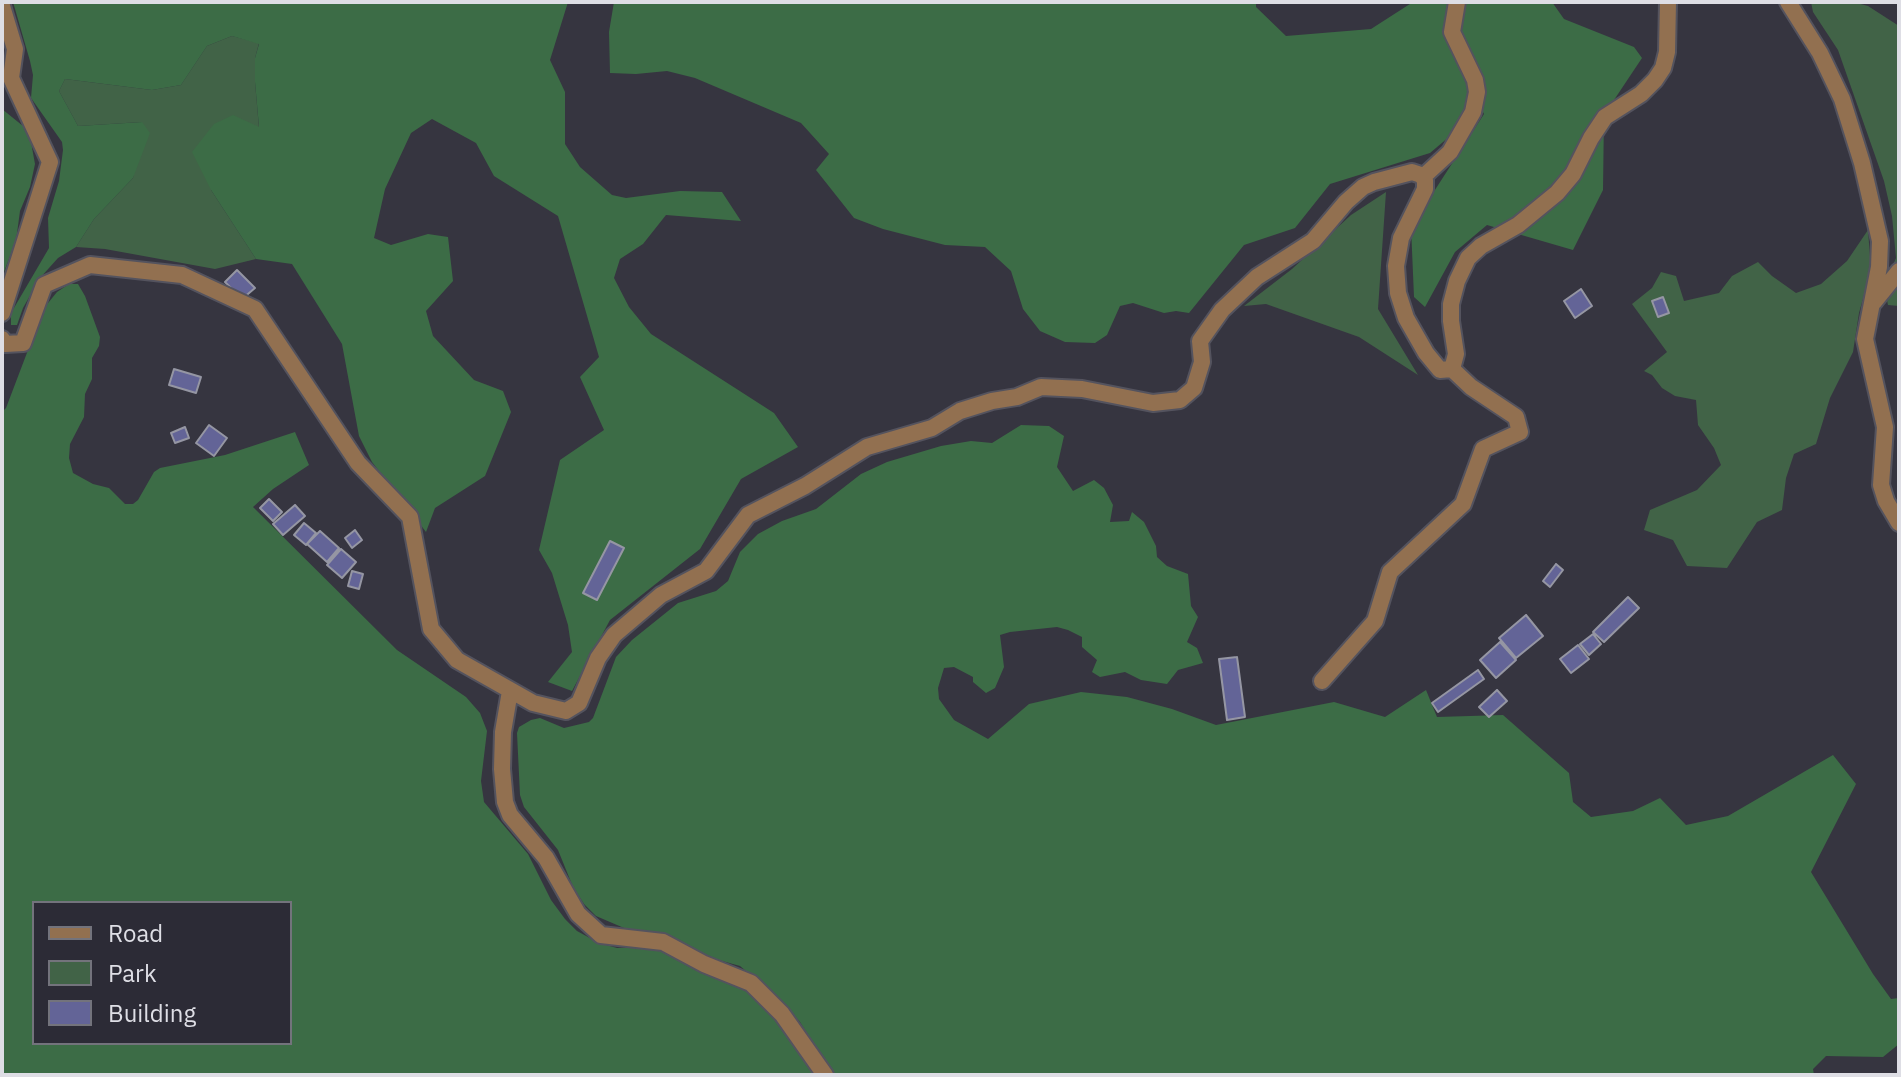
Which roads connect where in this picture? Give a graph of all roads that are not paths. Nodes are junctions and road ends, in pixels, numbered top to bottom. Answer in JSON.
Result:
{"nodes":[{"id":1,"x":1457,"y":2,"type":"edge"},
{"id":2,"x":1668,"y":2,"type":"edge"},
{"id":3,"x":1788,"y":2,"type":"edge"},
{"id":4,"x":2,"y":6,"type":"edge"},
{"id":5,"x":1423,"y":177,"type":"junction"},
{"id":6,"x":1899,"y":271,"type":"edge"},
{"id":7,"x":1871,"y":306,"type":"junction"},
{"id":8,"x":2,"y":313,"type":"edge"},
{"id":9,"x":2,"y":339,"type":"edge"},
{"id":10,"x":1452,"y":369,"type":"junction"},
{"id":11,"x":1899,"y":523,"type":"edge"},
{"id":12,"x":1322,"y":681,"type":"dead end"},
{"id":13,"x":510,"y":691,"type":"junction"},
{"id":14,"x":825,"y":1075,"type":"edge"}],
"edges":[{"from":1,"to":5,"type":"street"},
{"from":2,"to":10,"type":"street"},
{"from":3,"to":7,"type":"street"},
{"from":4,"to":8,"type":"street"},
{"from":5,"to":10,"type":"street"},
{"from":5,"to":13,"type":"street"},
{"from":6,"to":7,"type":"street"},
{"from":7,"to":11,"type":"street"},
{"from":9,"to":13,"type":"street"},
{"from":10,"to":12,"type":"street"},
{"from":13,"to":14,"type":"street"}]}
